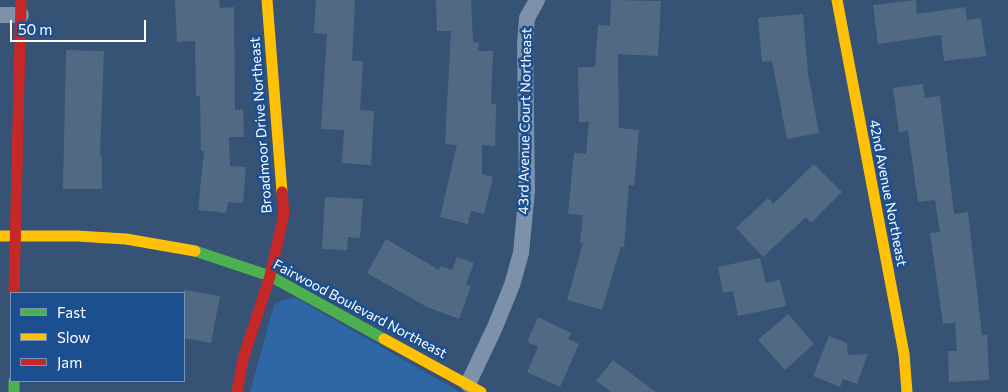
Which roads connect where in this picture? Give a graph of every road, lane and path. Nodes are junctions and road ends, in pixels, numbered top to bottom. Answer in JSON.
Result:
{"nodes":[{"id":1,"x":267,"y":0,"type":"edge"},
{"id":2,"x":537,"y":0,"type":"edge"},
{"id":3,"x":837,"y":0,"type":"edge"},
{"id":4,"x":21,"y":8,"type":"edge"},
{"id":5,"x":0,"y":15,"type":"edge"},
{"id":6,"x":0,"y":236,"type":"edge"},
{"id":7,"x":15,"y":236,"type":"junction"},
{"id":8,"x":270,"y":276,"type":"junction"},
{"id":9,"x":14,"y":292,"type":"edge"},
{"id":10,"x":474,"y":388,"type":"edge"},
{"id":11,"x":237,"y":392,"type":"edge"},
{"id":12,"x":907,"y":392,"type":"edge"}],
"edges":[{"from":1,"to":8,"type":"street","name":"Broadmoor Drive Northeast"},
{"from":2,"to":10,"type":"street","name":"43rd Avenue Court Northeast"},
{"from":3,"to":12,"type":"street","name":"42nd Avenue Northeast"},
{"from":4,"to":5,"type":"street"},
{"from":4,"to":7,"type":"street"},
{"from":6,"to":7,"type":"street","name":"Fairwood Boulevard Northeast"},
{"from":7,"to":8,"type":"street","name":"Fairwood Boulevard Northeast"},
{"from":7,"to":9,"type":"street"},
{"from":8,"to":10,"type":"street","name":"Fairwood Boulevard Northeast"},
{"from":8,"to":11,"type":"street","name":"Broadmoor Drive Northeast"}]}
